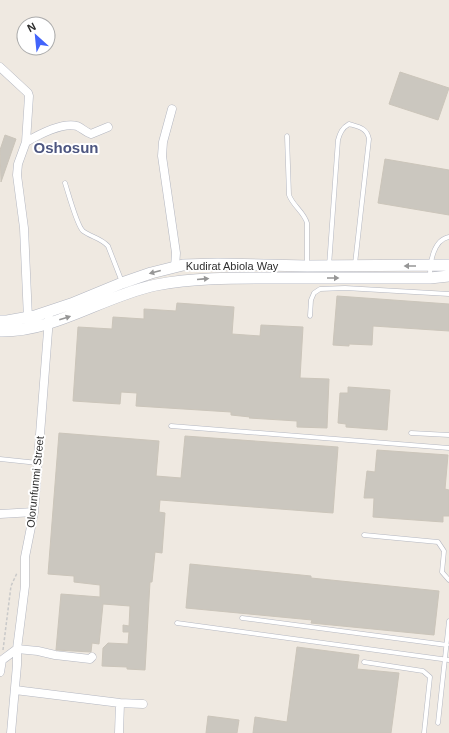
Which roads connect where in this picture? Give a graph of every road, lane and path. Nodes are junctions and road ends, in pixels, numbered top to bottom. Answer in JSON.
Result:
{"nodes":[{"id":1,"x":0,"y":67,"type":"edge"},
{"id":2,"x":172,"y":109,"type":"dead end"},
{"id":3,"x":108,"y":127,"type":"dead end"},
{"id":4,"x":287,"y":136,"type":"dead end"},
{"id":5,"x":26,"y":142,"type":"junction"},
{"id":6,"x":65,"y":183,"type":"dead end"},
{"id":7,"x":449,"y":237,"type":"edge"},
{"id":8,"x":307,"y":266,"type":"junction"},
{"id":9,"x":329,"y":266,"type":"junction"},
{"id":10,"x":355,"y":266,"type":"junction"},
{"id":11,"x":430,"y":266,"type":"junction"},
{"id":12,"x":449,"y":266,"type":"edge"},
{"id":13,"x":176,"y":267,"type":"junction"},
{"id":14,"x":449,"y":276,"type":"edge"},
{"id":15,"x":430,"y":278,"type":"junction"},
{"id":16,"x":122,"y":283,"type":"junction"},
{"id":17,"x":449,"y":294,"type":"edge"},
{"id":18,"x":310,"y":316,"type":"dead end"},
{"id":19,"x":49,"y":317,"type":"junction"},
{"id":20,"x":28,"y":318,"type":"junction"},
{"id":21,"x":0,"y":321,"type":"edge"},
{"id":22,"x":0,"y":332,"type":"edge"},
{"id":23,"x":171,"y":426,"type":"dead end"},
{"id":24,"x":411,"y":433,"type":"dead end"},
{"id":25,"x":449,"y":435,"type":"edge"},
{"id":26,"x":449,"y":448,"type":"edge"},
{"id":27,"x":0,"y":459,"type":"edge"},
{"id":28,"x":38,"y":463,"type":"junction"},
{"id":29,"x":34,"y":512,"type":"junction"},
{"id":30,"x":0,"y":514,"type":"edge"},
{"id":31,"x":364,"y":535,"type":"dead end"},
{"id":32,"x":25,"y":557,"type":"junction"},
{"id":33,"x":449,"y":580,"type":"edge"},
{"id":34,"x":242,"y":618,"type":"dead end"},
{"id":35,"x":449,"y":621,"type":"edge"},
{"id":36,"x":178,"y":622,"type":"dead end"},
{"id":37,"x":447,"y":645,"type":"junction"},
{"id":38,"x":17,"y":649,"type":"junction"},
{"id":39,"x":92,"y":657,"type":"dead end"},
{"id":40,"x":2,"y":660,"type":"junction"},
{"id":41,"x":447,"y":660,"type":"edge"},
{"id":42,"x":364,"y":662,"type":"dead end"},
{"id":43,"x":0,"y":672,"type":"edge"},
{"id":44,"x":15,"y":690,"type":"junction"},
{"id":45,"x":120,"y":703,"type":"junction"},
{"id":46,"x":143,"y":704,"type":"dead end"},
{"id":47,"x":438,"y":723,"type":"dead end"},
{"id":48,"x":11,"y":733,"type":"edge"},
{"id":49,"x":119,"y":733,"type":"edge"},
{"id":50,"x":424,"y":733,"type":"edge"}],
"edges":[{"from":1,"to":5,"type":"street"},
{"from":2,"to":13,"type":"street"},
{"from":3,"to":5,"type":"street"},
{"from":4,"to":8,"type":"lane"},
{"from":5,"to":20,"type":"street"},
{"from":6,"to":16,"type":"lane"},
{"from":7,"to":11,"type":"lane"},
{"from":8,"to":9,"type":"main road","name":"Kudirat Abiola Way"},
{"from":8,"to":13,"type":"main road","name":"Kudirat Abiola Way"},
{"from":9,"to":10,"type":"main road","name":"Kudirat Abiola Way"},
{"from":9,"to":10,"type":"lane"},
{"from":11,"to":10,"type":"main road","name":"Kudirat Abiola Way","one_way":true},
{"from":11,"to":12,"type":"main road","name":"Kudirat Abiola Way"},
{"from":11,"to":15,"type":"lane"},
{"from":13,"to":16,"type":"main road","name":"Kudirat Abiola Way","one_way":true},
{"from":14,"to":15,"type":"main road","name":"Kudirat Abiola Way"},
{"from":19,"to":15,"type":"main road","name":"Kudirat Abiola Way","one_way":true},
{"from":16,"to":19,"type":"main road","name":"Kudirat Abiola Way"},
{"from":17,"to":18,"type":"lane"},
{"from":19,"to":20,"type":"main road","name":"Kudirat Abiola Way"},
{"from":19,"to":22,"type":"main road","name":"Kudirat Abiola Way"},
{"from":19,"to":28,"type":"street","name":"Olorunfunmi Street"},
{"from":20,"to":21,"type":"main road","name":"Kudirat Abiola Way"},
{"from":23,"to":26,"type":"lane"},
{"from":24,"to":25,"type":"lane"},
{"from":27,"to":28,"type":"lane"},
{"from":28,"to":29,"type":"street","name":"Olorunfunmi Street"},
{"from":29,"to":30,"type":"street"},
{"from":29,"to":32,"type":"street","name":"Olorunfunmi Street"},
{"from":31,"to":33,"type":"lane"},
{"from":32,"to":38,"type":"street","name":"Olorunfunmi Street"},
{"from":32,"to":40,"type":"path"},
{"from":34,"to":37,"type":"lane"},
{"from":35,"to":37,"type":"lane"},
{"from":36,"to":41,"type":"lane"},
{"from":37,"to":41,"type":"lane"},
{"from":38,"to":39,"type":"street"},
{"from":38,"to":40,"type":"street"},
{"from":38,"to":44,"type":"street","name":"Olorunfunmi Street"},
{"from":40,"to":43,"type":"street"},
{"from":41,"to":47,"type":"lane"},
{"from":42,"to":50,"type":"lane"},
{"from":44,"to":45,"type":"street"},
{"from":44,"to":48,"type":"street","name":"Olorunfunmi Street"},
{"from":45,"to":46,"type":"street"},
{"from":45,"to":49,"type":"street"}]}
